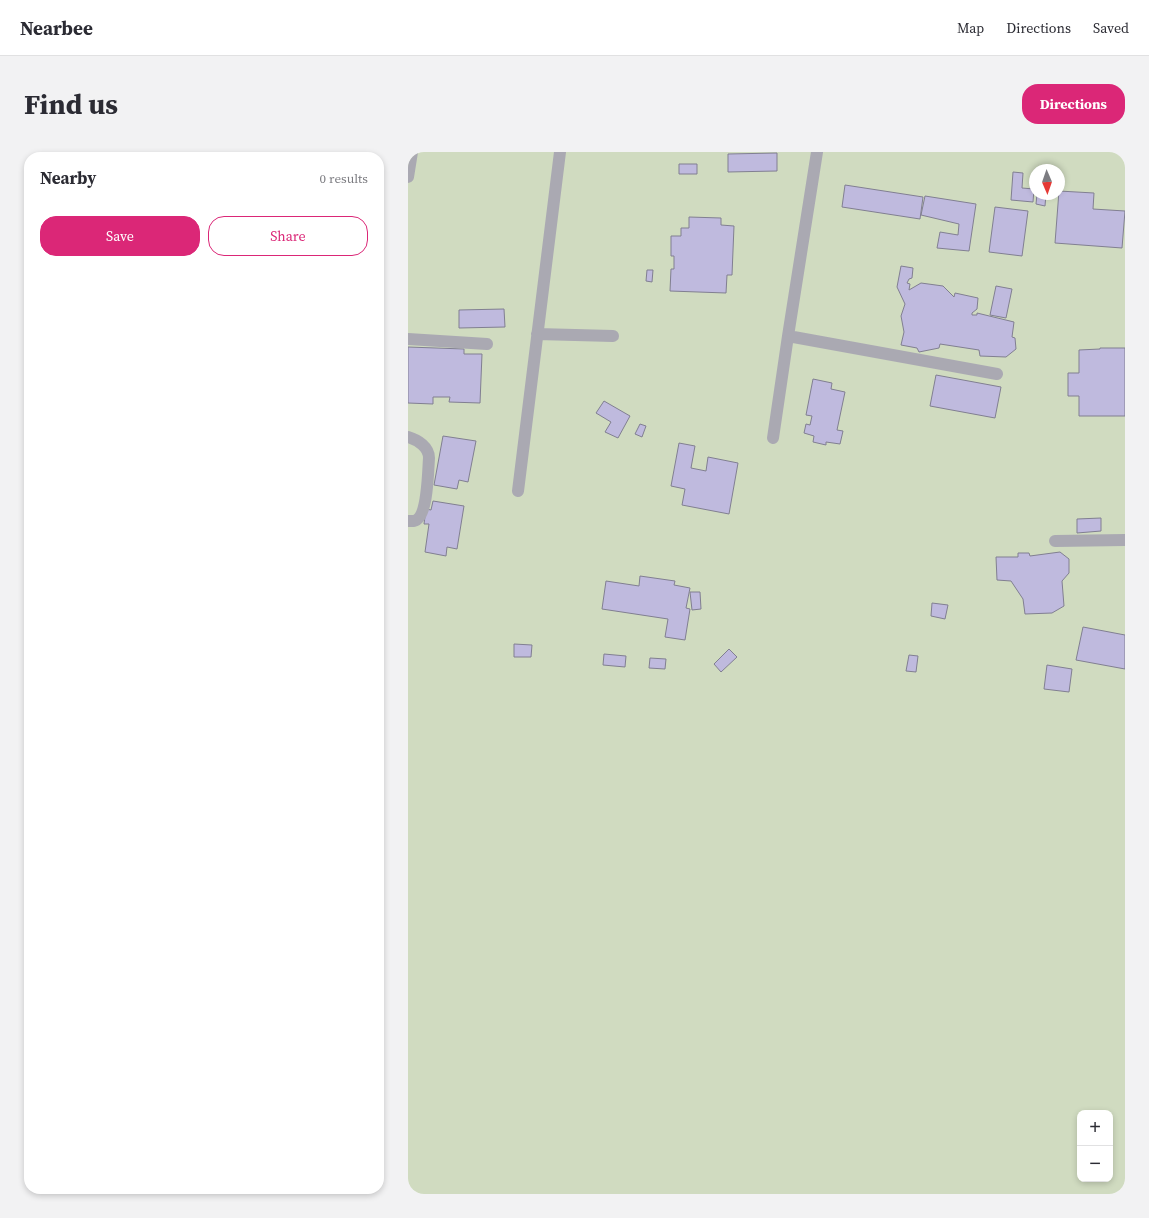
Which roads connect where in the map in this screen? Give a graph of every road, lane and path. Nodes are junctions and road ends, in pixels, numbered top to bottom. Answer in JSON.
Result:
{"nodes":[{"id":1,"x":412,"y":152,"type":"edge"},
{"id":2,"x":560,"y":152,"type":"edge"},
{"id":3,"x":817,"y":152,"type":"edge"},
{"id":4,"x":408,"y":177,"type":"edge"},
{"id":5,"x":537,"y":334,"type":"junction"},
{"id":6,"x":613,"y":336,"type":"dead end"},
{"id":7,"x":788,"y":336,"type":"junction"},
{"id":8,"x":408,"y":339,"type":"edge"},
{"id":9,"x":487,"y":344,"type":"dead end"},
{"id":10,"x":997,"y":374,"type":"dead end"},
{"id":11,"x":408,"y":437,"type":"edge"},
{"id":12,"x":773,"y":438,"type":"dead end"},
{"id":13,"x":518,"y":491,"type":"dead end"},
{"id":14,"x":408,"y":520,"type":"edge"},
{"id":15,"x":1125,"y":540,"type":"edge"},
{"id":16,"x":1055,"y":541,"type":"dead end"}],
"edges":[{"from":1,"to":4,"type":"street"},
{"from":2,"to":5,"type":"street"},
{"from":3,"to":7,"type":"street"},
{"from":5,"to":6,"type":"street"},
{"from":5,"to":13,"type":"street"},
{"from":7,"to":10,"type":"street"},
{"from":7,"to":12,"type":"street"},
{"from":8,"to":9,"type":"street"},
{"from":11,"to":14,"type":"street"},
{"from":15,"to":16,"type":"street"}]}
